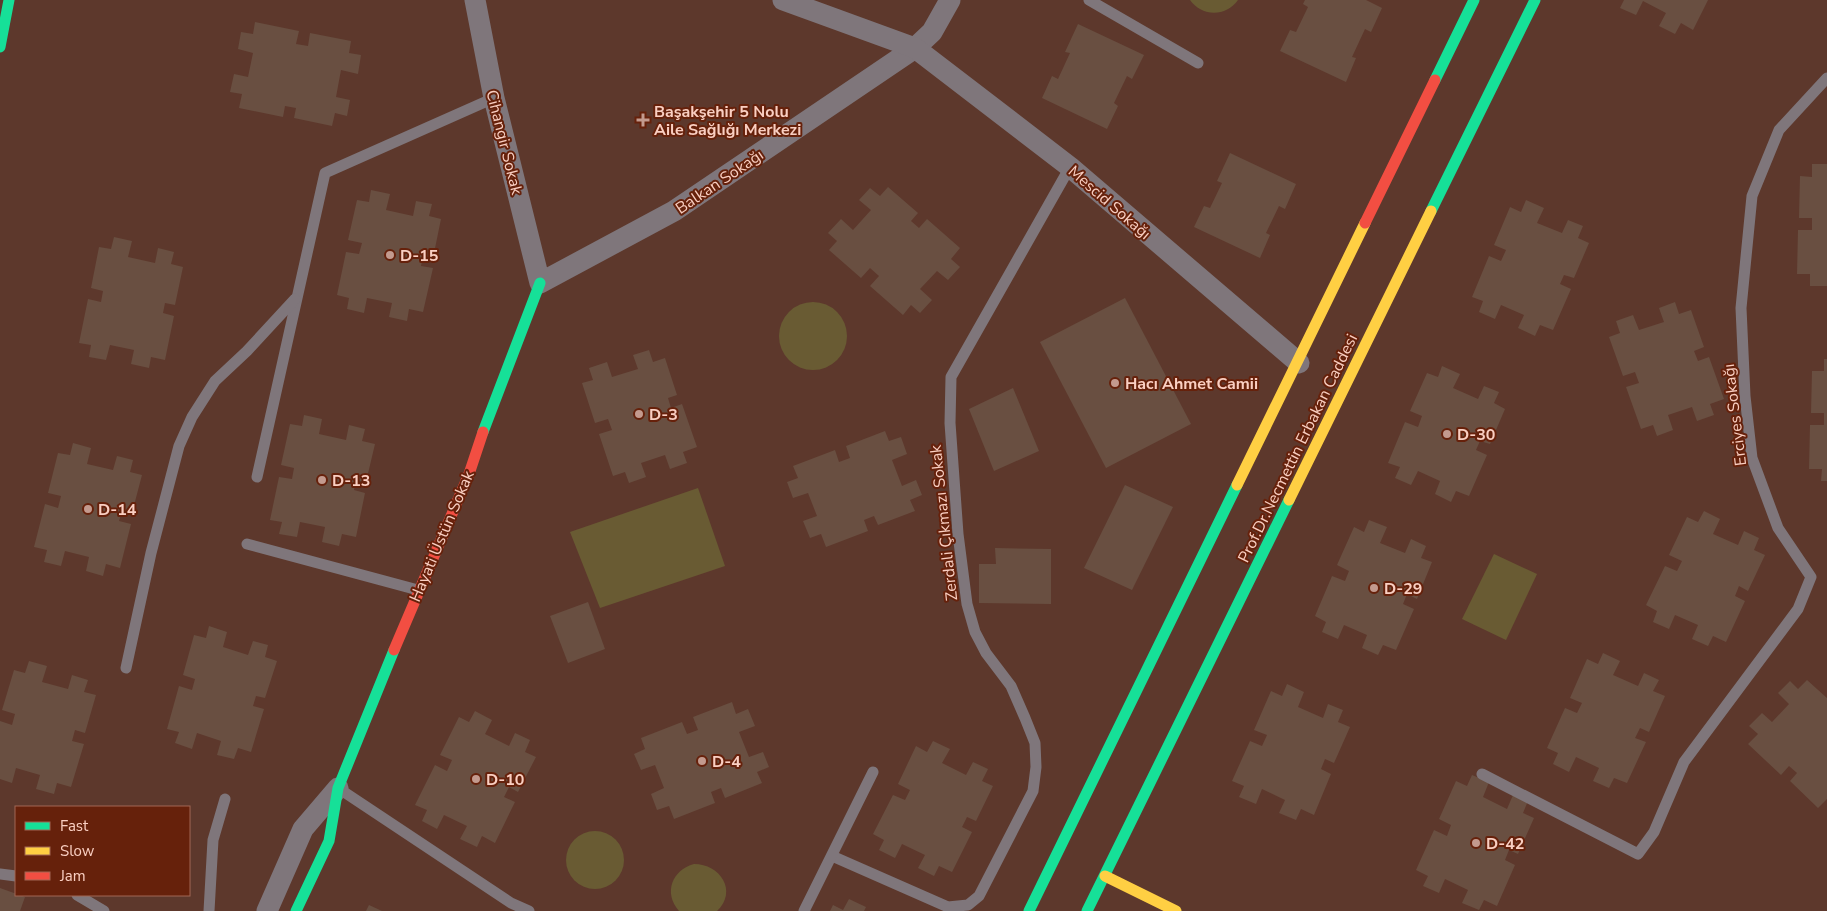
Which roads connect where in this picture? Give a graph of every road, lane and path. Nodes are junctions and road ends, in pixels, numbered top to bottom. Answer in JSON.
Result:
{"nodes":[{"id":1,"x":10,"y":0,"type":"edge"},
{"id":2,"x":475,"y":0,"type":"edge"},
{"id":3,"x":783,"y":0,"type":"edge"},
{"id":4,"x":950,"y":0,"type":"edge"},
{"id":5,"x":1088,"y":0,"type":"edge"},
{"id":6,"x":1474,"y":0,"type":"edge"},
{"id":7,"x":1535,"y":0,"type":"edge"},
{"id":8,"x":0,"y":47,"type":"edge"},
{"id":9,"x":915,"y":48,"type":"junction"},
{"id":10,"x":1198,"y":63,"type":"dead end"},
{"id":11,"x":1827,"y":78,"type":"edge"},
{"id":12,"x":494,"y":98,"type":"junction"},
{"id":13,"x":1070,"y":167,"type":"junction"},
{"id":14,"x":540,"y":284,"type":"junction"},
{"id":15,"x":296,"y":298,"type":"junction"},
{"id":16,"x":1299,"y":363,"type":"junction"},
{"id":17,"x":257,"y":477,"type":"dead end"},
{"id":18,"x":247,"y":544,"type":"dead end"},
{"id":19,"x":418,"y":590,"type":"junction"},
{"id":20,"x":126,"y":668,"type":"dead end"},
{"id":21,"x":873,"y":772,"type":"dead end"},
{"id":22,"x":1482,"y":774,"type":"dead end"},
{"id":23,"x":338,"y":788,"type":"junction"},
{"id":24,"x":225,"y":799,"type":"dead end"},
{"id":25,"x":832,"y":856,"type":"junction"},
{"id":26,"x":0,"y":874,"type":"edge"},
{"id":27,"x":15,"y":876,"type":"edge"},
{"id":28,"x":1105,"y":876,"type":"junction"},
{"id":29,"x":79,"y":896,"type":"edge"},
{"id":30,"x":509,"y":907,"type":"edge"},
{"id":31,"x":104,"y":911,"type":"edge"},
{"id":32,"x":209,"y":911,"type":"edge"},
{"id":33,"x":267,"y":911,"type":"edge"},
{"id":34,"x":296,"y":911,"type":"edge"},
{"id":35,"x":529,"y":911,"type":"edge"},
{"id":36,"x":804,"y":911,"type":"edge"},
{"id":37,"x":1029,"y":911,"type":"edge"},
{"id":38,"x":1087,"y":911,"type":"edge"},
{"id":39,"x":1176,"y":911,"type":"edge"}],
"edges":[{"from":1,"to":8,"type":"main road"},
{"from":2,"to":12,"type":"street","name":"Cihangir Sokak"},
{"from":3,"to":9,"type":"street","name":"Mescid Sokağı"},
{"from":4,"to":9,"type":"street","name":"Balkan Sokağı"},
{"from":5,"to":10,"type":"lane"},
{"from":6,"to":16,"type":"main road"},
{"from":7,"to":28,"type":"main road","name":"Prof.Dr.Necmettin Erbakan Caddesi"},
{"from":9,"to":13,"type":"street","name":"Mescid Sokağı"},
{"from":9,"to":14,"type":"street","name":"Balkan Sokağı"},
{"from":11,"to":22,"type":"lane","name":"Erciyes Sokağı"},
{"from":12,"to":14,"type":"street","name":"Cihangir Sokak"},
{"from":12,"to":15,"type":"lane"},
{"from":13,"to":16,"type":"street","name":"Mescid Sokağı"},
{"from":13,"to":25,"type":"lane","name":"Zerdali Çıkmazı Sokak"},
{"from":14,"to":19,"type":"main road","name":"Hayati Üstün Sokak"},
{"from":15,"to":17,"type":"lane"},
{"from":15,"to":20,"type":"lane"},
{"from":16,"to":37,"type":"main road"},
{"from":18,"to":19,"type":"lane"},
{"from":19,"to":23,"type":"main road","name":"Hayati Üstün Sokak"},
{"from":21,"to":25,"type":"lane"},
{"from":23,"to":30,"type":"lane"},
{"from":23,"to":33,"type":"street","name":"Hayati Üstün Sokak"},
{"from":23,"to":34,"type":"main road","name":"Hayati Üstün Sokak"},
{"from":24,"to":32,"type":"lane"},
{"from":25,"to":36,"type":"lane"},
{"from":26,"to":27,"type":"lane"},
{"from":28,"to":38,"type":"main road","name":"Prof.Dr.Necmettin Erbakan Caddesi"},
{"from":28,"to":39,"type":"main road"},
{"from":29,"to":31,"type":"lane"},
{"from":30,"to":35,"type":"lane"}]}
